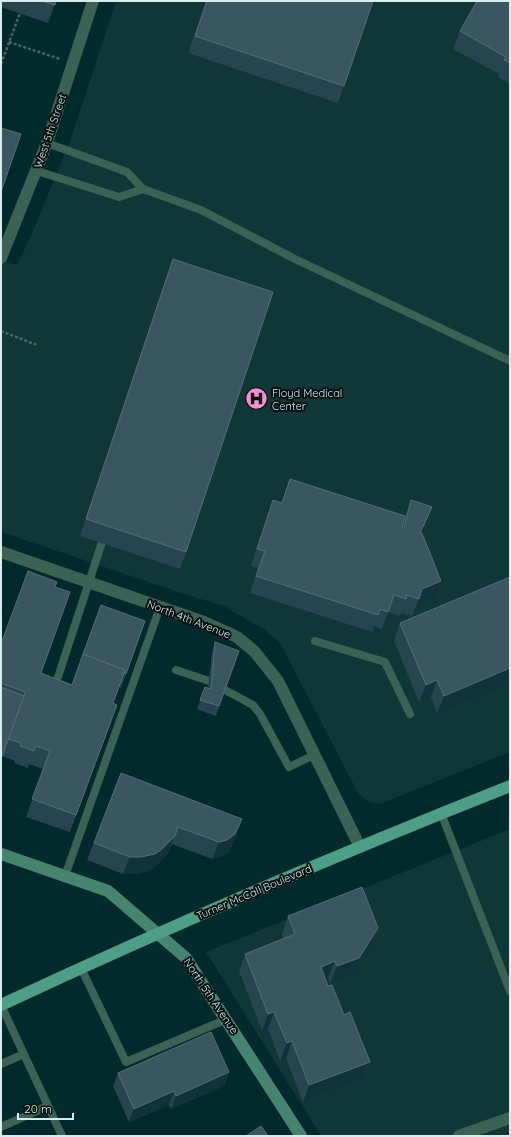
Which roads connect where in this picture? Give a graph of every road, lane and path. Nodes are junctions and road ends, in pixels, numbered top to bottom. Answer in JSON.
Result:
{"nodes":[{"id":1,"x":94,"y":1,"type":"edge"},
{"id":2,"x":20,"y":13,"type":"dead end"},
{"id":3,"x":9,"y":42,"type":"junction"},
{"id":4,"x":73,"y":63,"type":"junction"},
{"id":5,"x":1,"y":64,"type":"edge"},
{"id":6,"x":47,"y":143,"type":"junction"},
{"id":7,"x":37,"y":170,"type":"junction"},
{"id":8,"x":143,"y":189,"type":"junction"},
{"id":9,"x":1,"y":258,"type":"edge"},
{"id":10,"x":1,"y":331,"type":"edge"},
{"id":11,"x":37,"y":345,"type":"dead end"},
{"id":12,"x":510,"y":361,"type":"edge"},
{"id":13,"x":109,"y":523,"type":"edge"},
{"id":14,"x":1,"y":552,"type":"edge"},
{"id":15,"x":89,"y":583,"type":"junction"},
{"id":16,"x":160,"y":607,"type":"junction"},
{"id":17,"x":315,"y":641,"type":"dead end"},
{"id":18,"x":176,"y":670,"type":"dead end"},
{"id":19,"x":58,"y":676,"type":"dead end"},
{"id":20,"x":209,"y":681,"type":"dead end"},
{"id":21,"x":225,"y":690,"type":"edge"},
{"id":22,"x":410,"y":714,"type":"dead end"},
{"id":23,"x":314,"y":755,"type":"junction"},
{"id":24,"x":510,"y":786,"type":"edge"},
{"id":25,"x":441,"y":813,"type":"junction"},
{"id":26,"x":360,"y":847,"type":"junction"},
{"id":27,"x":1,"y":854,"type":"edge"},
{"id":28,"x":65,"y":876,"type":"junction"},
{"id":29,"x":159,"y":933,"type":"junction"},
{"id":30,"x":81,"y":968,"type":"junction"},
{"id":31,"x":510,"y":991,"type":"edge"},
{"id":32,"x":1,"y":1005,"type":"edge"},
{"id":33,"x":227,"y":1019,"type":"junction"},
{"id":34,"x":24,"y":1054,"type":"junction"},
{"id":35,"x":1,"y":1064,"type":"edge"},
{"id":36,"x":48,"y":1106,"type":"junction"},
{"id":37,"x":510,"y":1118,"type":"edge"},
{"id":38,"x":1,"y":1127,"type":"edge"},
{"id":39,"x":62,"y":1136,"type":"edge"},
{"id":40,"x":300,"y":1136,"type":"edge"},
{"id":41,"x":459,"y":1136,"type":"edge"}],
"edges":[{"from":1,"to":4,"type":"street","name":"West 5th Street"},
{"from":2,"to":3,"type":"path"},
{"from":3,"to":4,"type":"path"},
{"from":3,"to":5,"type":"path"},
{"from":4,"to":6,"type":"street","name":"West 5th Street"},
{"from":6,"to":7,"type":"street","name":"West 5th Street"},
{"from":6,"to":8,"type":"lane"},
{"from":7,"to":8,"type":"lane"},
{"from":7,"to":9,"type":"street","name":"West 5th Street"},
{"from":8,"to":12,"type":"lane"},
{"from":10,"to":11,"type":"path"},
{"from":13,"to":15,"type":"lane"},
{"from":14,"to":15,"type":"street","name":"North 4th Avenue"},
{"from":15,"to":16,"type":"street","name":"North 4th Avenue"},
{"from":15,"to":19,"type":"lane"},
{"from":16,"to":23,"type":"street","name":"North 4th Avenue"},
{"from":16,"to":28,"type":"lane"},
{"from":17,"to":22,"type":"lane"},
{"from":18,"to":20,"type":"lane"},
{"from":21,"to":23,"type":"lane"},
{"from":23,"to":26,"type":"street","name":"North 4th Avenue"},
{"from":24,"to":25,"type":"main road","name":"Turner McCall Boulevard"},
{"from":25,"to":26,"type":"main road","name":"Turner McCall Boulevard"},
{"from":25,"to":31,"type":"lane"},
{"from":26,"to":29,"type":"main road","name":"Turner McCall Boulevard"},
{"from":27,"to":28,"type":"street","name":"North 5th Avenue"},
{"from":28,"to":29,"type":"street","name":"North 5th Avenue"},
{"from":29,"to":30,"type":"main road","name":"Turner McCall Boulevard"},
{"from":29,"to":33,"type":"street","name":"North 5th Avenue"},
{"from":30,"to":32,"type":"main road","name":"Turner McCall Boulevard"},
{"from":30,"to":33,"type":"lane"},
{"from":32,"to":34,"type":"lane"},
{"from":33,"to":40,"type":"street","name":"North 5th Avenue"},
{"from":34,"to":35,"type":"lane"},
{"from":34,"to":36,"type":"lane"},
{"from":36,"to":38,"type":"lane"},
{"from":36,"to":39,"type":"lane"},
{"from":37,"to":41,"type":"street"}]}
